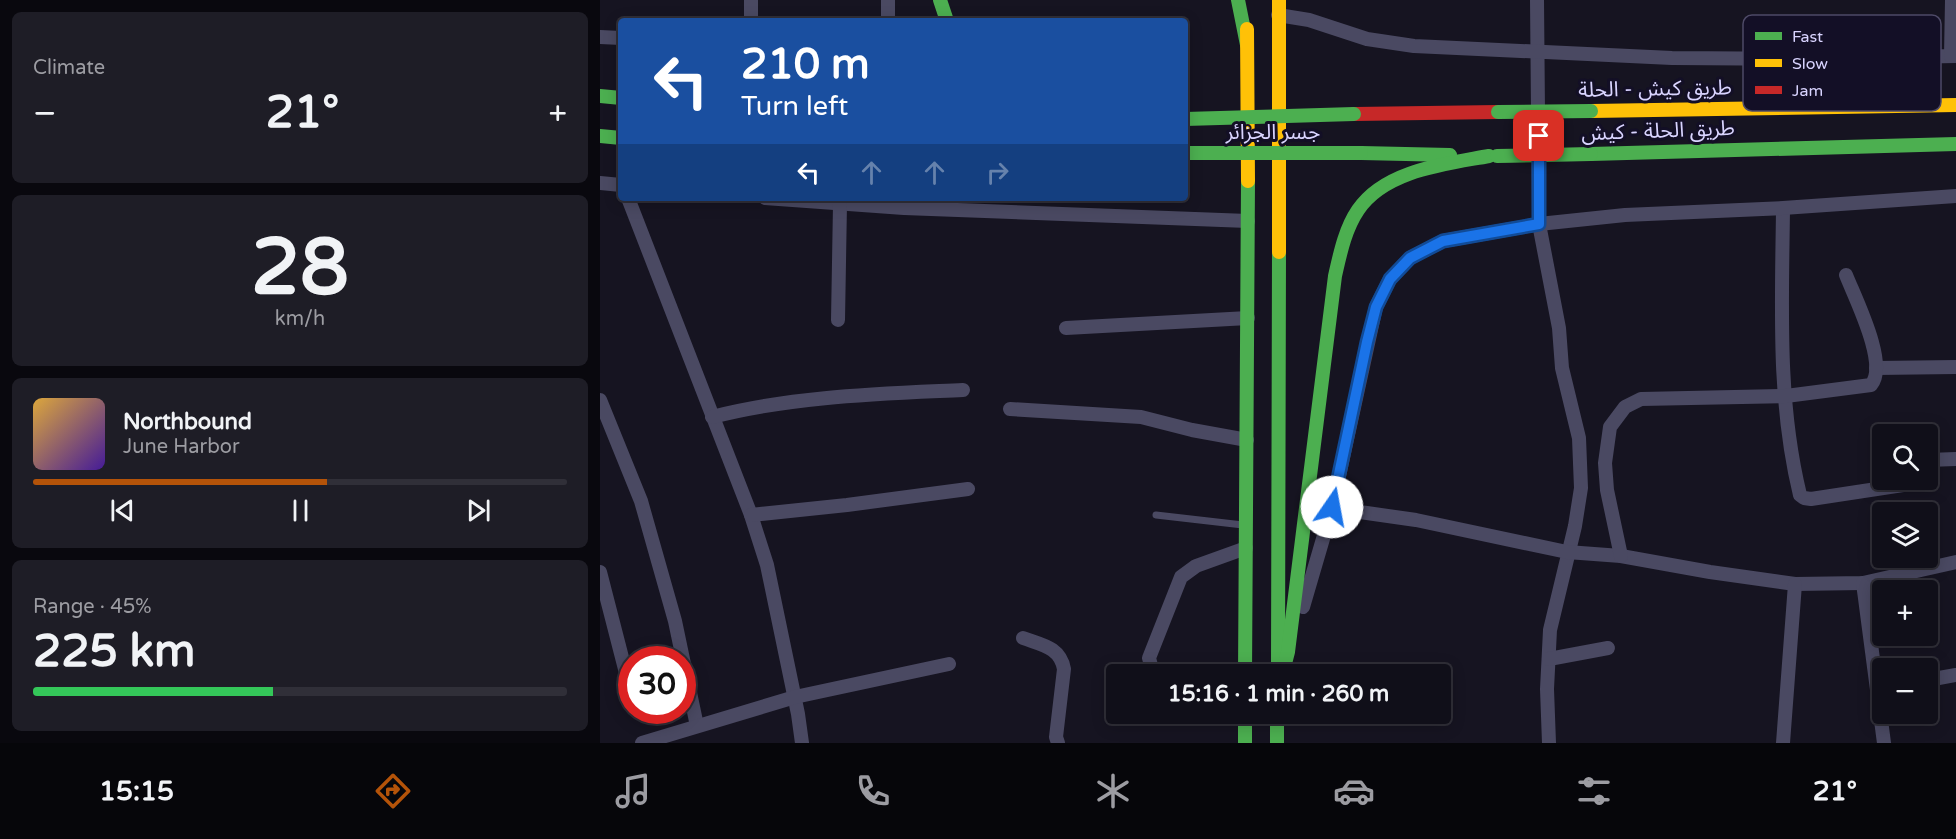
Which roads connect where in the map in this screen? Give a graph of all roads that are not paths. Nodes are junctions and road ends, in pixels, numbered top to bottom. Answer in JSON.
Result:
{"nodes":[{"id":1,"x":751,"y":0,"type":"edge"},
{"id":2,"x":888,"y":0,"type":"edge"},
{"id":3,"x":940,"y":0,"type":"edge"},
{"id":4,"x":1239,"y":0,"type":"edge"},
{"id":5,"x":1248,"y":0,"type":"edge"},
{"id":6,"x":1279,"y":0,"type":"edge"},
{"id":7,"x":1537,"y":0,"type":"edge"},
{"id":8,"x":1952,"y":0,"type":"edge"},
{"id":9,"x":1278,"y":15,"type":"junction"},
{"id":10,"x":751,"y":18,"type":"edge"},
{"id":11,"x":888,"y":18,"type":"edge"},
{"id":12,"x":946,"y":18,"type":"edge"},
{"id":13,"x":600,"y":36,"type":"edge"},
{"id":14,"x":618,"y":38,"type":"edge"},
{"id":15,"x":1246,"y":45,"type":"junction"},
{"id":16,"x":1537,"y":53,"type":"junction"},
{"id":17,"x":1954,"y":56,"type":"edge"},
{"id":18,"x":1743,"y":58,"type":"edge"},
{"id":19,"x":600,"y":96,"type":"edge"},
{"id":20,"x":618,"y":98,"type":"edge"},
{"id":21,"x":1941,"y":105,"type":"edge"},
{"id":22,"x":1956,"y":105,"type":"edge"},
{"id":23,"x":1743,"y":109,"type":"edge"},
{"id":24,"x":1354,"y":114,"type":"joint"},
{"id":25,"x":1188,"y":119,"type":"edge"},
{"id":26,"x":600,"y":135,"type":"edge"},
{"id":27,"x":618,"y":138,"type":"edge"},
{"id":28,"x":1956,"y":144,"type":"edge"},
{"id":29,"x":1188,"y":153,"type":"edge"},
{"id":30,"x":1361,"y":153,"type":"joint"},
{"id":31,"x":1493,"y":156,"type":"junction"},
{"id":32,"x":600,"y":183,"type":"edge"},
{"id":33,"x":618,"y":185,"type":"edge"},
{"id":34,"x":1956,"y":196,"type":"edge"},
{"id":35,"x":629,"y":201,"type":"edge"},
{"id":36,"x":802,"y":201,"type":"edge"},
{"id":37,"x":840,"y":204,"type":"junction"},
{"id":38,"x":1783,"y":208,"type":"junction"},
{"id":39,"x":1248,"y":221,"type":"junction"},
{"id":40,"x":1539,"y":224,"type":"junction"},
{"id":41,"x":1845,"y":275,"type":"dead end"},
{"id":42,"x":1248,"y":318,"type":"junction"},
{"id":43,"x":838,"y":320,"type":"dead end"},
{"id":44,"x":1066,"y":328,"type":"dead end"},
{"id":45,"x":1956,"y":367,"type":"edge"},
{"id":46,"x":1876,"y":368,"type":"junction"},
{"id":47,"x":963,"y":390,"type":"dead end"},
{"id":48,"x":1786,"y":396,"type":"junction"},
{"id":49,"x":600,"y":400,"type":"edge"},
{"id":50,"x":1010,"y":409,"type":"dead end"},
{"id":51,"x":712,"y":417,"type":"junction"},
{"id":52,"x":1246,"y":440,"type":"junction"},
{"id":53,"x":1956,"y":459,"type":"edge"},
{"id":54,"x":1938,"y":460,"type":"edge"},
{"id":55,"x":968,"y":489,"type":"dead end"},
{"id":56,"x":1872,"y":490,"type":"edge"},
{"id":57,"x":1332,"y":507,"type":"junction"},
{"id":58,"x":751,"y":515,"type":"junction"},
{"id":59,"x":1156,"y":515,"type":"dead end"},
{"id":60,"x":1246,"y":525,"type":"junction"},
{"id":61,"x":1246,"y":548,"type":"junction"},
{"id":62,"x":1567,"y":552,"type":"junction"},
{"id":63,"x":1621,"y":556,"type":"junction"},
{"id":64,"x":1956,"y":562,"type":"edge"},
{"id":65,"x":600,"y":572,"type":"edge"},
{"id":66,"x":1863,"y":583,"type":"junction"},
{"id":67,"x":1795,"y":584,"type":"junction"},
{"id":68,"x":1023,"y":638,"type":"dead end"},
{"id":69,"x":619,"y":646,"type":"edge"},
{"id":70,"x":680,"y":646,"type":"edge"},
{"id":71,"x":1608,"y":648,"type":"dead end"},
{"id":72,"x":1288,"y":652,"type":"junction"},
{"id":73,"x":1875,"y":658,"type":"edge"},
{"id":74,"x":1549,"y":659,"type":"junction"},
{"id":75,"x":950,"y":664,"type":"dead end"},
{"id":76,"x":1151,"y":664,"type":"edge"},
{"id":77,"x":1245,"y":664,"type":"edge"},
{"id":78,"x":1280,"y":664,"type":"edge"},
{"id":79,"x":1284,"y":664,"type":"edge"},
{"id":80,"x":1956,"y":675,"type":"edge"},
{"id":81,"x":1938,"y":678,"type":"edge"},
{"id":82,"x":795,"y":698,"type":"junction"},
{"id":83,"x":696,"y":721,"type":"edge"},
{"id":84,"x":1245,"y":724,"type":"edge"},
{"id":85,"x":1277,"y":724,"type":"edge"},
{"id":86,"x":1883,"y":724,"type":"edge"},
{"id":87,"x":697,"y":726,"type":"junction"},
{"id":88,"x":642,"y":743,"type":"edge"},
{"id":89,"x":802,"y":743,"type":"edge"},
{"id":90,"x":1058,"y":743,"type":"edge"},
{"id":91,"x":1245,"y":743,"type":"edge"},
{"id":92,"x":1277,"y":743,"type":"edge"},
{"id":93,"x":1549,"y":743,"type":"edge"},
{"id":94,"x":1783,"y":743,"type":"edge"},
{"id":95,"x":1884,"y":743,"type":"edge"}],
"edges":[{"from":1,"to":10,"type":"street"},
{"from":2,"to":11,"type":"street"},
{"from":3,"to":12,"type":"main road"},
{"from":4,"to":15,"type":"main road"},
{"from":5,"to":15,"type":"main road"},
{"from":6,"to":9,"type":"main road"},
{"from":7,"to":16,"type":"street"},
{"from":8,"to":17,"type":"street"},
{"from":9,"to":16,"type":"street"},
{"from":9,"to":78,"type":"main road"},
{"from":13,"to":14,"type":"street"},
{"from":15,"to":39,"type":"main road"},
{"from":16,"to":18,"type":"street"},
{"from":16,"to":40,"type":"street"},
{"from":19,"to":20,"type":"main road"},
{"from":21,"to":22,"type":"main road","name":"طريق كيش - الحلة","bridge":true},
{"from":23,"to":24,"type":"main road","name":"طريق كيش - الحلة","bridge":true},
{"from":24,"to":25,"type":"main road","name":"جسر الجزائر","bridge":true},
{"from":26,"to":27,"type":"main road"},
{"from":28,"to":31,"type":"main road","name":"طريق الحلة - كيش","bridge":true},
{"from":29,"to":30,"type":"main road","name":"جسر الجزائر","bridge":true},
{"from":30,"to":31,"type":"main road","name":"طريق الحلة - كيش"},
{"from":31,"to":72,"type":"main road"},
{"from":32,"to":33,"type":"street"},
{"from":34,"to":38,"type":"street"},
{"from":35,"to":51,"type":"street"},
{"from":36,"to":37,"type":"street"},
{"from":37,"to":39,"type":"street"},
{"from":37,"to":43,"type":"street"},
{"from":38,"to":40,"type":"street"},
{"from":38,"to":48,"type":"street"},
{"from":39,"to":42,"type":"main road"},
{"from":40,"to":57,"type":"street"},
{"from":40,"to":62,"type":"street"},
{"from":41,"to":46,"type":"street"},
{"from":42,"to":44,"type":"street"},
{"from":42,"to":52,"type":"main road"},
{"from":45,"to":46,"type":"street"},
{"from":46,"to":48,"type":"street"},
{"from":47,"to":51,"type":"street"},
{"from":48,"to":56,"type":"street"},
{"from":48,"to":63,"type":"street"},
{"from":49,"to":70,"type":"street"},
{"from":50,"to":52,"type":"street"},
{"from":51,"to":58,"type":"street"},
{"from":52,"to":60,"type":"main road"},
{"from":53,"to":54,"type":"street"},
{"from":55,"to":58,"type":"street"},
{"from":57,"to":62,"type":"street"},
{"from":57,"to":72,"type":"street"},
{"from":58,"to":82,"type":"street"},
{"from":59,"to":60,"type":"lane"},
{"from":60,"to":61,"type":"main road"},
{"from":61,"to":76,"type":"street"},
{"from":61,"to":77,"type":"main road"},
{"from":62,"to":63,"type":"street"},
{"from":62,"to":74,"type":"street"},
{"from":63,"to":67,"type":"street"},
{"from":64,"to":66,"type":"street"},
{"from":65,"to":69,"type":"street"},
{"from":66,"to":67,"type":"street"},
{"from":66,"to":73,"type":"street"},
{"from":67,"to":94,"type":"street"},
{"from":68,"to":90,"type":"street"},
{"from":71,"to":74,"type":"street"},
{"from":72,"to":79,"type":"main road"},
{"from":74,"to":93,"type":"street"},
{"from":75,"to":82,"type":"street"},
{"from":80,"to":81,"type":"street"},
{"from":82,"to":87,"type":"street"},
{"from":82,"to":89,"type":"street"},
{"from":83,"to":87,"type":"street"},
{"from":84,"to":91,"type":"main road"},
{"from":85,"to":92,"type":"main road"},
{"from":86,"to":95,"type":"street"},
{"from":87,"to":88,"type":"street"}]}
